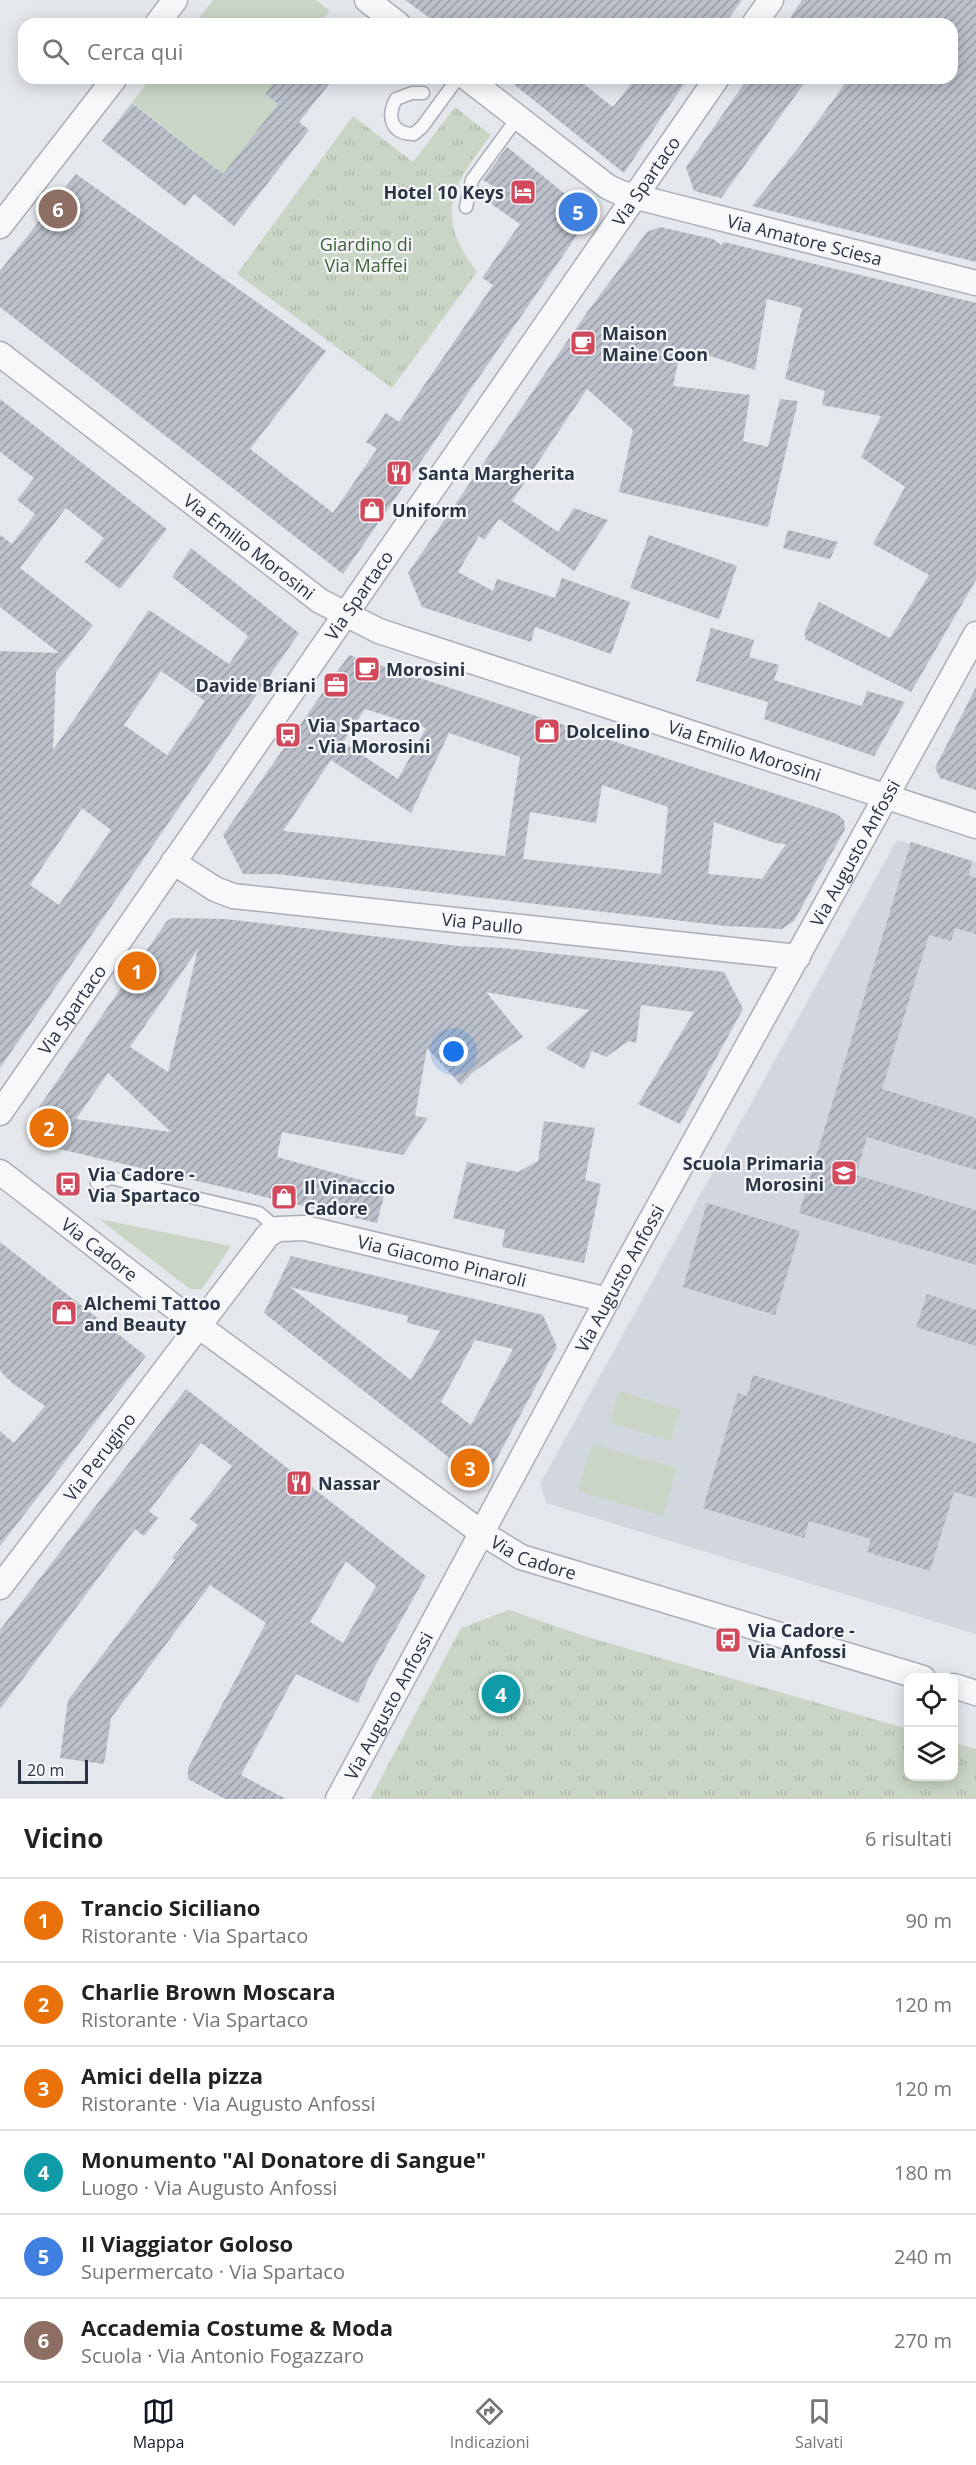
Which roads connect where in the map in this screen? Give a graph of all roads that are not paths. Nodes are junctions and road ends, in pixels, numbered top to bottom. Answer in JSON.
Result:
{"nodes":[{"id":1,"x":175,"y":0,"type":"edge"},
{"id":2,"x":367,"y":0,"type":"edge"},
{"id":3,"x":771,"y":0,"type":"edge"},
{"id":4,"x":162,"y":18,"type":"edge"},
{"id":5,"x":390,"y":18,"type":"edge"},
{"id":6,"x":758,"y":18,"type":"edge"},
{"id":7,"x":110,"y":84,"type":"edge"},
{"id":8,"x":454,"y":84,"type":"edge"},
{"id":9,"x":475,"y":84,"type":"edge"},
{"id":10,"x":713,"y":84,"type":"edge"},
{"id":11,"x":423,"y":93,"type":"dead end"},
{"id":12,"x":518,"y":117,"type":"junction"},
{"id":13,"x":634,"y":196,"type":"junction"},
{"id":14,"x":466,"y":207,"type":"dead end"},
{"id":15,"x":0,"y":226,"type":"edge"},
{"id":16,"x":976,"y":284,"type":"edge"},
{"id":17,"x":0,"y":354,"type":"edge"},
{"id":18,"x":345,"y":615,"type":"junction"},
{"id":19,"x":976,"y":634,"type":"edge"},
{"id":20,"x":886,"y":797,"type":"junction"},
{"id":21,"x":976,"y":826,"type":"edge"},
{"id":22,"x":173,"y":862,"type":"junction"},
{"id":23,"x":798,"y":957,"type":"junction"},
{"id":24,"x":0,"y":1113,"type":"edge"},
{"id":25,"x":0,"y":1172,"type":"edge"},
{"id":26,"x":98,"y":1183,"type":"dead end"},
{"id":27,"x":278,"y":1229,"type":"junction"},
{"id":28,"x":608,"y":1300,"type":"junction"},
{"id":29,"x":200,"y":1327,"type":"junction"},
{"id":30,"x":482,"y":1533,"type":"junction"},
{"id":31,"x":0,"y":1587,"type":"edge"},
{"id":32,"x":910,"y":1673,"type":"edge"},
{"id":33,"x":958,"y":1687,"type":"edge"},
{"id":34,"x":976,"y":1693,"type":"edge"},
{"id":35,"x":338,"y":1799,"type":"edge"}],
"edges":[{"from":1,"to":4,"type":"street"},
{"from":2,"to":5,"type":"street"},
{"from":3,"to":6,"type":"street"},
{"from":7,"to":15,"type":"street"},
{"from":8,"to":11,"type":"lane"},
{"from":9,"to":12,"type":"street","name":"Via Amatore Sciesa"},
{"from":10,"to":13,"type":"street","name":"Via Spartaco"},
{"from":12,"to":13,"type":"street","name":"Via Amatore Sciesa"},
{"from":12,"to":14,"type":"lane"},
{"from":13,"to":16,"type":"street","name":"Via Amatore Sciesa"},
{"from":13,"to":18,"type":"street","name":"Via Spartaco"},
{"from":17,"to":18,"type":"street","name":"Via Emilio Morosini"},
{"from":18,"to":20,"type":"street","name":"Via Emilio Morosini"},
{"from":18,"to":22,"type":"street","name":"Via Spartaco"},
{"from":19,"to":20,"type":"street","name":"Via Augusto Anfossi"},
{"from":20,"to":21,"type":"street","name":"Via Emilio Morosini"},
{"from":20,"to":23,"type":"street","name":"Via Augusto Anfossi"},
{"from":22,"to":23,"type":"street","name":"Via Paullo"},
{"from":22,"to":24,"type":"street","name":"Via Spartaco"},
{"from":23,"to":28,"type":"street","name":"Via Augusto Anfossi"},
{"from":25,"to":29,"type":"street","name":"Via Cadore"},
{"from":26,"to":27,"type":"lane"},
{"from":27,"to":28,"type":"street","name":"Via Giacomo Pinaroli"},
{"from":27,"to":29,"type":"street"},
{"from":28,"to":30,"type":"street","name":"Via Augusto Anfossi"},
{"from":29,"to":30,"type":"street","name":"Via Cadore"},
{"from":29,"to":31,"type":"street","name":"Via Perugino"},
{"from":30,"to":32,"type":"street","name":"Via Cadore"},
{"from":30,"to":35,"type":"street","name":"Via Augusto Anfossi"},
{"from":33,"to":34,"type":"street"}]}
